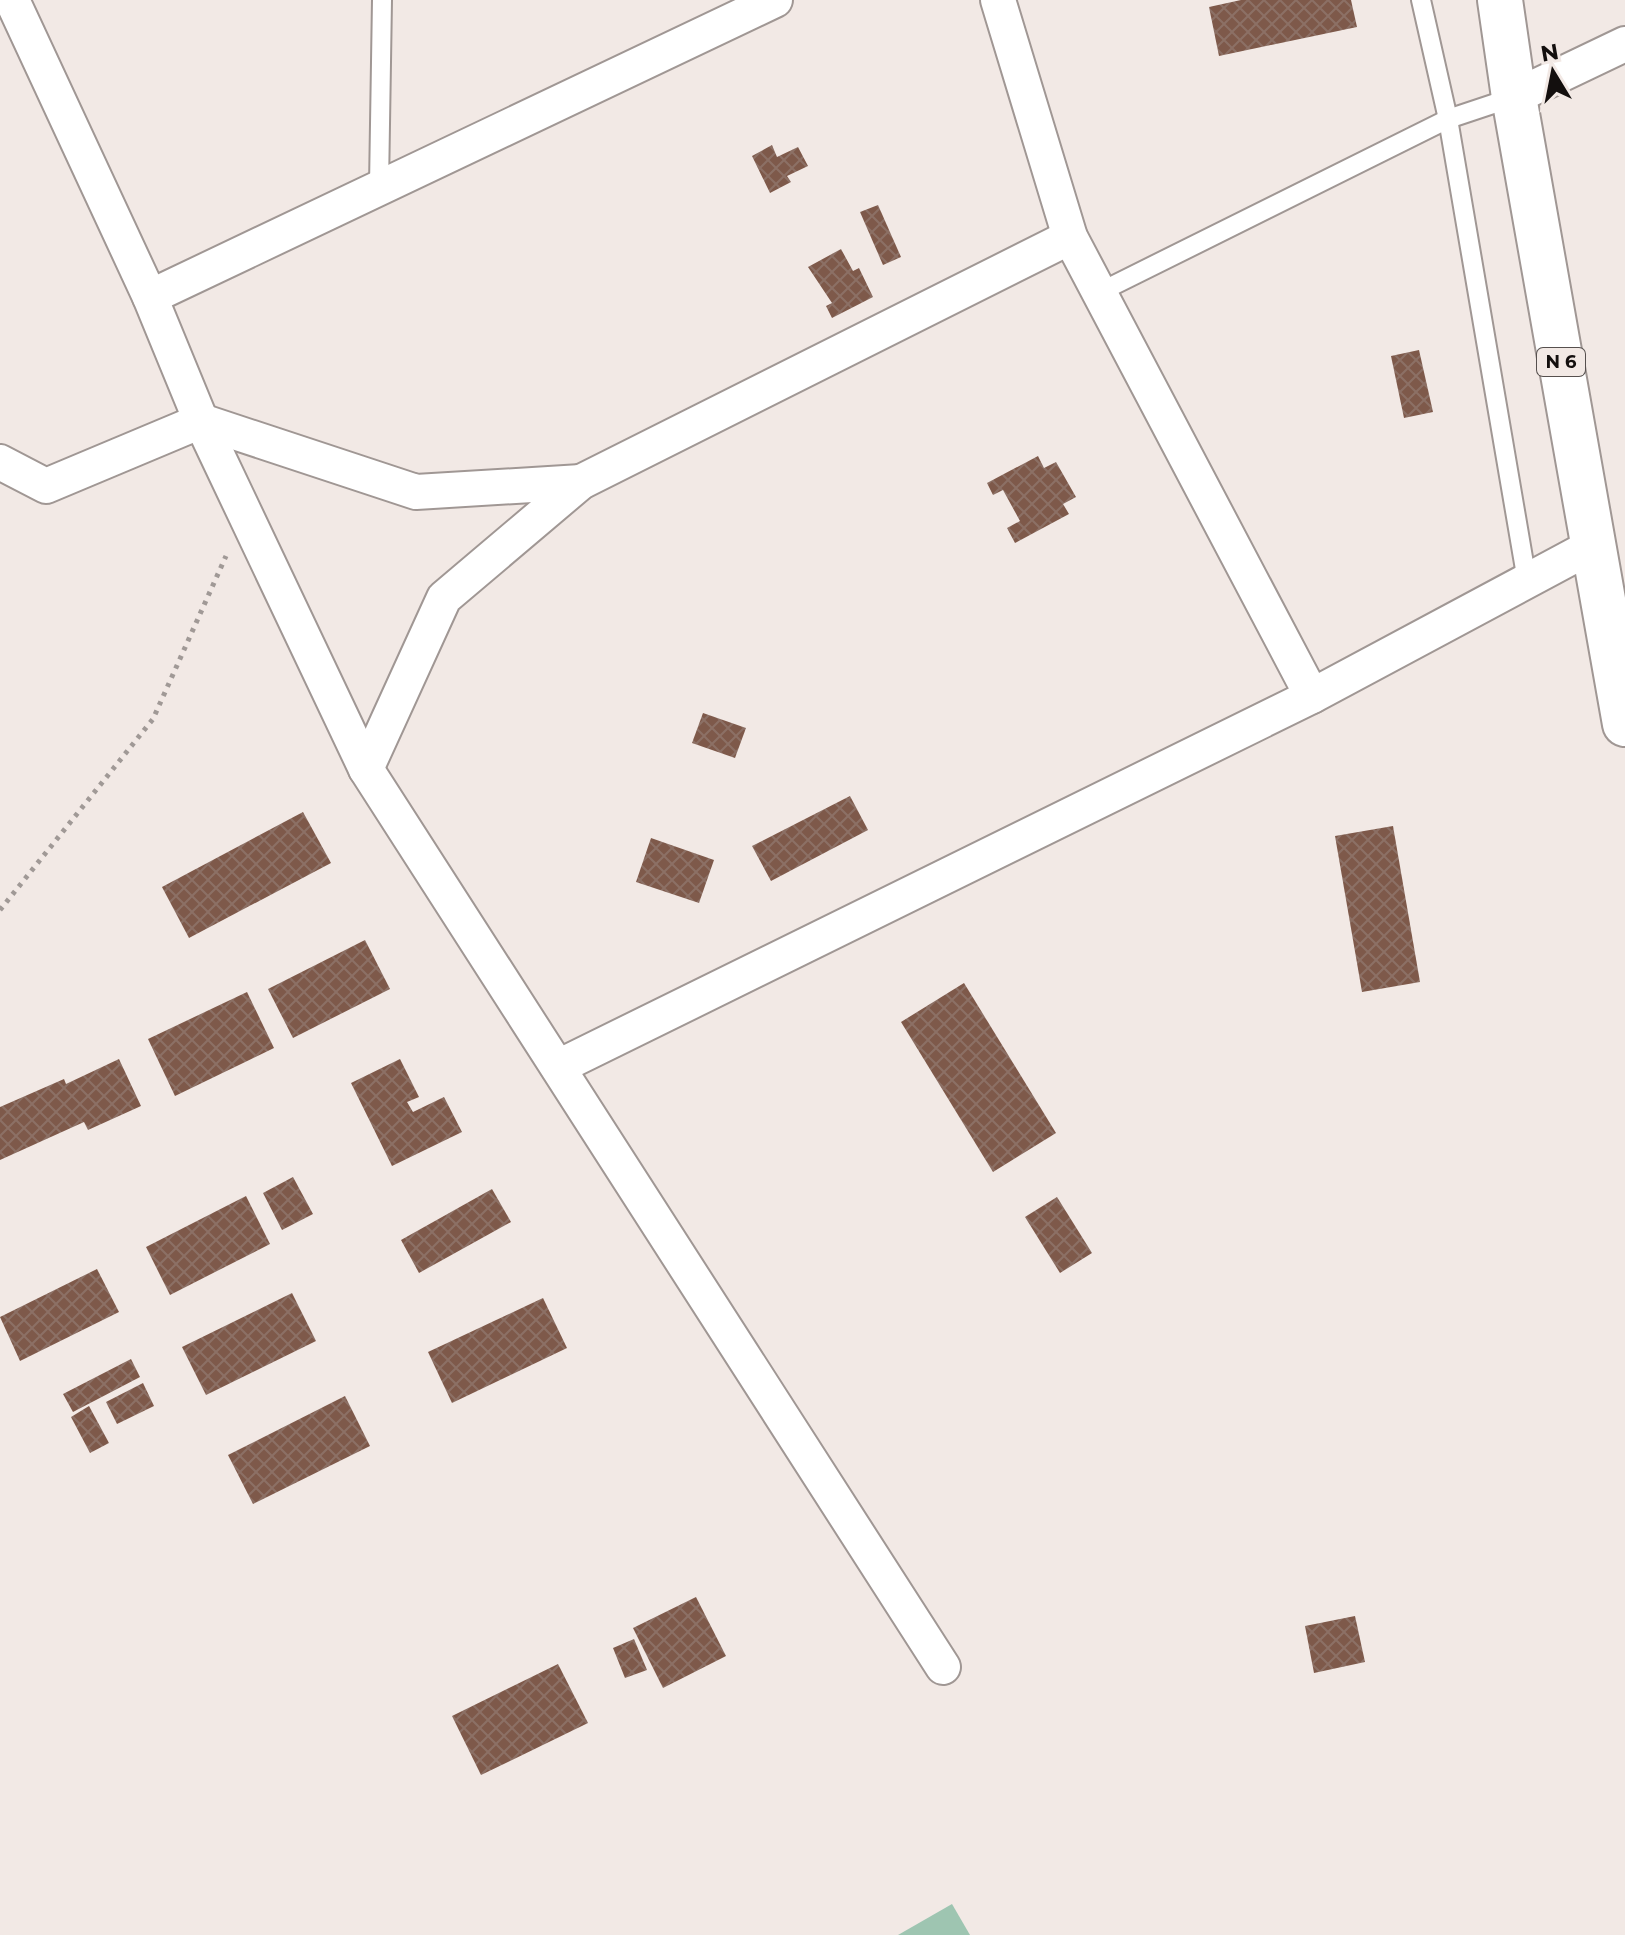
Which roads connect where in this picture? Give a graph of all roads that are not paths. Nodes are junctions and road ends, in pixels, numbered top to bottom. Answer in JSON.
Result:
{"nodes":[{"id":1,"x":382,"y":0,"type":"edge"},
{"id":2,"x":775,"y":0,"type":"edge"},
{"id":3,"x":998,"y":0,"type":"edge"},
{"id":4,"x":1421,"y":0,"type":"edge"},
{"id":5,"x":1500,"y":0,"type":"edge"},
{"id":6,"x":11,"y":1,"type":"edge"},
{"id":7,"x":1625,"y":44,"type":"edge"},
{"id":8,"x":1514,"y":97,"type":"junction"},
{"id":9,"x":1448,"y":119,"type":"junction"},
{"id":10,"x":379,"y":186,"type":"junction"},
{"id":11,"x":1070,"y":237,"type":"junction"},
{"id":12,"x":1100,"y":292,"type":"junction"},
{"id":13,"x":150,"y":297,"type":"junction"},
{"id":14,"x":201,"y":421,"type":"junction"},
{"id":15,"x":0,"y":462,"type":"edge"},
{"id":16,"x":581,"y":482,"type":"junction"},
{"id":17,"x":1594,"y":545,"type":"junction"},
{"id":18,"x":1527,"y":581,"type":"junction"},
{"id":19,"x":1312,"y":696,"type":"junction"},
{"id":20,"x":1625,"y":724,"type":"edge"},
{"id":21,"x":366,"y":769,"type":"junction"},
{"id":22,"x":558,"y":1067,"type":"junction"},
{"id":23,"x":943,"y":1667,"type":"dead end"}],
"edges":[{"from":1,"to":10,"type":"lane"},
{"from":2,"to":10,"type":"street"},
{"from":3,"to":11,"type":"street"},
{"from":4,"to":9,"type":"lane"},
{"from":5,"to":8,"type":"main road","number":"N 6"},
{"from":6,"to":13,"type":"street"},
{"from":7,"to":8,"type":"street"},
{"from":8,"to":9,"type":"lane"},
{"from":8,"to":17,"type":"main road","number":"N 6"},
{"from":9,"to":12,"type":"lane"},
{"from":9,"to":18,"type":"lane"},
{"from":10,"to":13,"type":"street"},
{"from":11,"to":12,"type":"street"},
{"from":11,"to":16,"type":"street"},
{"from":12,"to":19,"type":"street"},
{"from":13,"to":14,"type":"street"},
{"from":14,"to":15,"type":"street"},
{"from":14,"to":16,"type":"street"},
{"from":14,"to":21,"type":"street"},
{"from":16,"to":21,"type":"street"},
{"from":17,"to":18,"type":"street"},
{"from":17,"to":20,"type":"main road","number":"N 6"},
{"from":18,"to":19,"type":"street"},
{"from":19,"to":22,"type":"street"},
{"from":21,"to":22,"type":"street"},
{"from":22,"to":23,"type":"street"}]}
